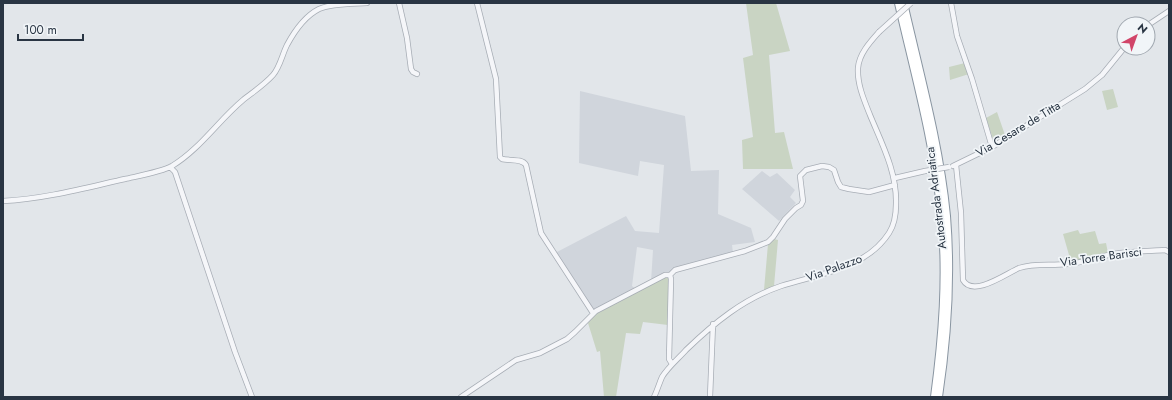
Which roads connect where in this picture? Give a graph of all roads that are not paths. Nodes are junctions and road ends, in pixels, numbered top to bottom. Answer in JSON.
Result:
{"nodes":[{"id":1,"x":367,"y":3,"type":"edge"},
{"id":2,"x":399,"y":3,"type":"edge"},
{"id":3,"x":477,"y":3,"type":"edge"},
{"id":4,"x":898,"y":3,"type":"edge"},
{"id":5,"x":904,"y":3,"type":"edge"},
{"id":6,"x":911,"y":3,"type":"edge"},
{"id":7,"x":951,"y":3,"type":"edge"},
{"id":8,"x":1169,"y":11,"type":"edge"},
{"id":9,"x":1156,"y":20,"type":"edge"},
{"id":10,"x":1117,"y":56,"type":"edge"},
{"id":11,"x":417,"y":74,"type":"dead end"},
{"id":12,"x":992,"y":147,"type":"junction"},
{"id":13,"x":956,"y":165,"type":"junction"},
{"id":14,"x":170,"y":167,"type":"junction"},
{"id":15,"x":895,"y":178,"type":"junction"},
{"id":16,"x":895,"y":185,"type":"junction"},
{"id":17,"x":3,"y":201,"type":"edge"},
{"id":18,"x":1169,"y":252,"type":"edge"},
{"id":19,"x":670,"y":275,"type":"junction"},
{"id":20,"x":593,"y":313,"type":"junction"},
{"id":21,"x":713,"y":324,"type":"junction"},
{"id":22,"x":672,"y":364,"type":"junction"},
{"id":23,"x":252,"y":397,"type":"edge"},
{"id":24,"x":461,"y":397,"type":"edge"},
{"id":25,"x":654,"y":397,"type":"edge"},
{"id":26,"x":710,"y":397,"type":"edge"},
{"id":27,"x":934,"y":397,"type":"edge"},
{"id":28,"x":939,"y":397,"type":"edge"}],
"edges":[{"from":1,"to":14,"type":"street"},
{"from":2,"to":11,"type":"street"},
{"from":3,"to":20,"type":"street"},
{"from":4,"to":27,"type":"highway","name":"Autostrada Adriatica"},
{"from":5,"to":28,"type":"highway","name":"Autostrada Adriatica"},
{"from":6,"to":15,"type":"street","name":"Via Palazzo","bridge":true},
{"from":7,"to":12,"type":"street"},
{"from":8,"to":9,"type":"street"},
{"from":10,"to":12,"type":"street","name":"Via Cesare de Titta"},
{"from":12,"to":13,"type":"street","name":"Via Cesare de Titta"},
{"from":13,"to":15,"type":"street","name":"Via Cesare de Titta","bridge":true},
{"from":13,"to":18,"type":"street","name":"Via Torre Barisci"},
{"from":14,"to":17,"type":"street"},
{"from":14,"to":23,"type":"street"},
{"from":15,"to":16,"type":"street","name":"Via Palazzo"},
{"from":16,"to":19,"type":"street"},
{"from":16,"to":21,"type":"street","name":"Via Palazzo"},
{"from":19,"to":20,"type":"street"},
{"from":19,"to":22,"type":"street"},
{"from":20,"to":24,"type":"street"},
{"from":21,"to":22,"type":"street","name":"Via Palazzo"},
{"from":21,"to":26,"type":"street"},
{"from":22,"to":25,"type":"street","name":"Via Palazzo"}]}
